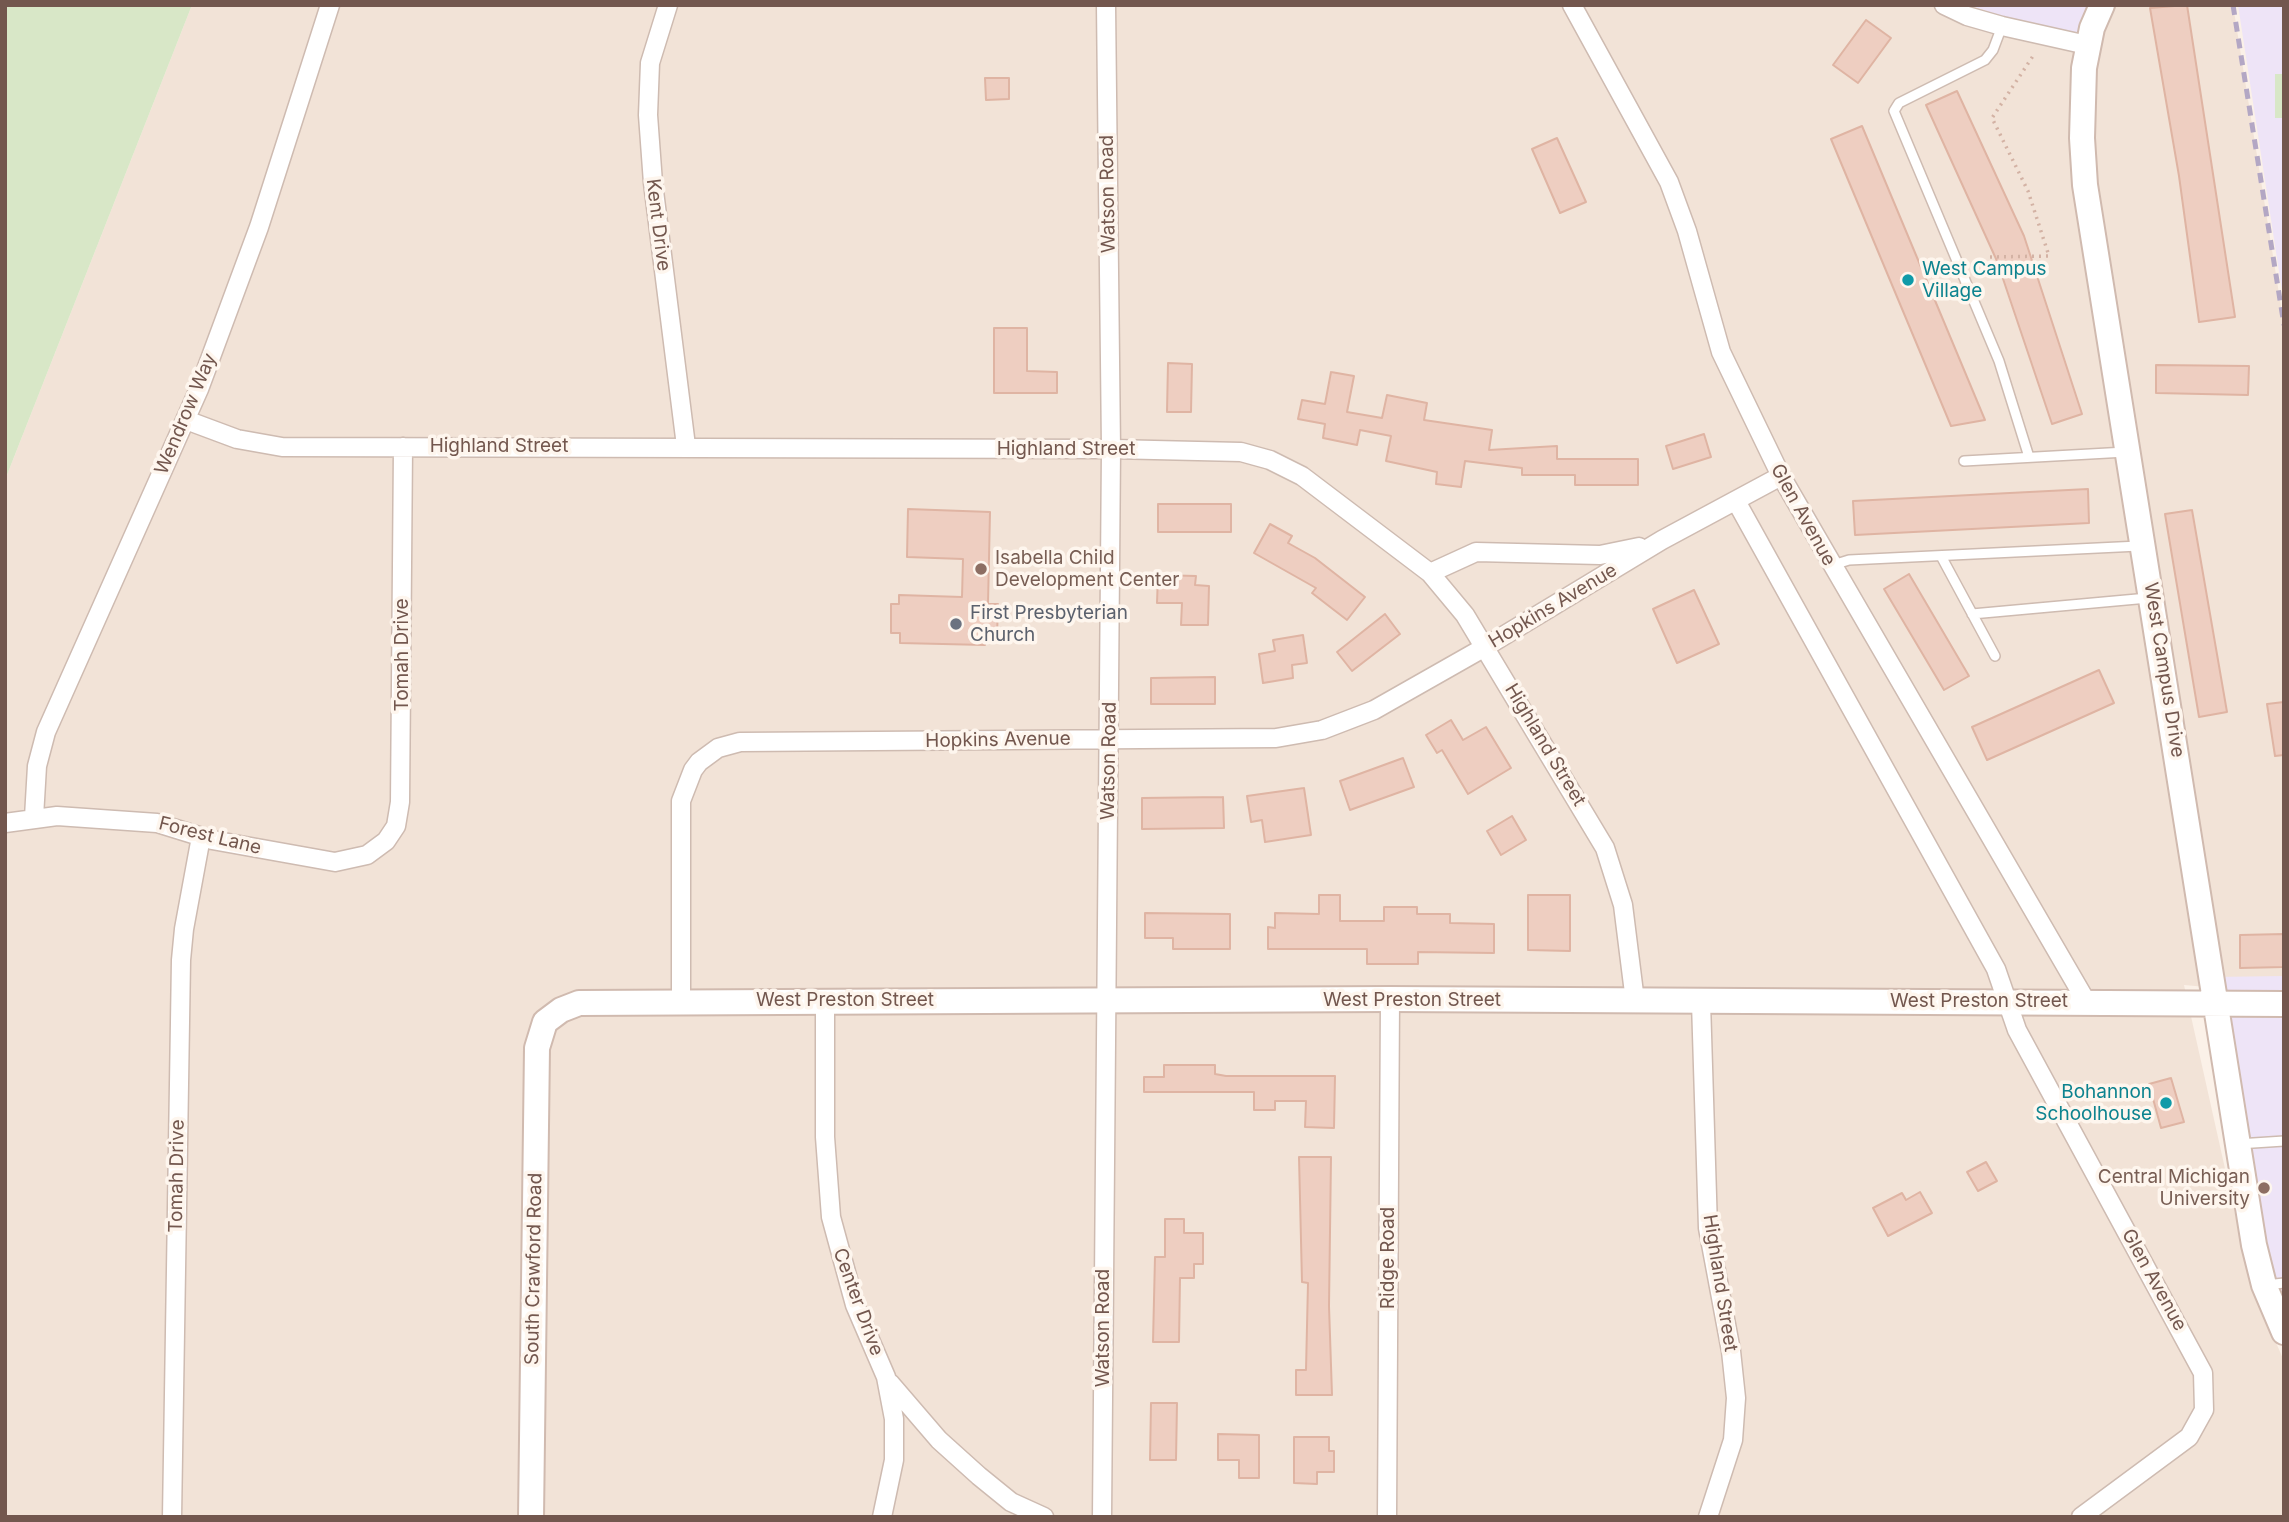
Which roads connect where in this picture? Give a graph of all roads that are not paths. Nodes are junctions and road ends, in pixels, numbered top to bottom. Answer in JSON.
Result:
{"nodes":[{"id":1,"x":330,"y":5,"type":"edge"},
{"id":2,"x":668,"y":5,"type":"edge"},
{"id":3,"x":1106,"y":5,"type":"edge"},
{"id":4,"x":1572,"y":5,"type":"edge"},
{"id":5,"x":1944,"y":5,"type":"edge"},
{"id":6,"x":2102,"y":5,"type":"edge"},
{"id":7,"x":2002,"y":26,"type":"junction"},
{"id":8,"x":2087,"y":45,"type":"junction"},
{"id":9,"x":186,"y":420,"type":"junction"},
{"id":10,"x":686,"y":446,"type":"junction"},
{"id":11,"x":403,"y":447,"type":"junction"},
{"id":12,"x":1111,"y":449,"type":"junction"},
{"id":13,"x":2129,"y":451,"type":"junction"},
{"id":14,"x":2029,"y":457,"type":"junction"},
{"id":15,"x":1964,"y":461,"type":"dead end"},
{"id":16,"x":1781,"y":476,"type":"junction"},
{"id":17,"x":1736,"y":501,"type":"junction"},
{"id":18,"x":1662,"y":540,"type":"junction"},
{"id":19,"x":2144,"y":546,"type":"junction"},
{"id":20,"x":1941,"y":556,"type":"junction"},
{"id":21,"x":1831,"y":566,"type":"junction"},
{"id":22,"x":1430,"y":573,"type":"junction"},
{"id":23,"x":2152,"y":598,"type":"junction"},
{"id":24,"x":1972,"y":614,"type":"junction"},
{"id":25,"x":1485,"y":647,"type":"junction"},
{"id":26,"x":1995,"y":656,"type":"dead end"},
{"id":27,"x":1110,"y":739,"type":"junction"},
{"id":28,"x":34,"y":817,"type":"junction"},
{"id":29,"x":5,"y":823,"type":"edge"},
{"id":30,"x":201,"y":837,"type":"junction"},
{"id":31,"x":372,"y":852,"type":"joint"},
{"id":32,"x":1390,"y":999,"type":"junction"},
{"id":33,"x":681,"y":1000,"type":"junction"},
{"id":34,"x":825,"y":1000,"type":"junction"},
{"id":35,"x":1106,"y":1000,"type":"junction"},
{"id":36,"x":1635,"y":1001,"type":"junction"},
{"id":37,"x":2008,"y":1001,"type":"junction"},
{"id":38,"x":2086,"y":1001,"type":"junction"},
{"id":39,"x":1701,"y":1002,"type":"junction"},
{"id":40,"x":2216,"y":1003,"type":"junction"},
{"id":41,"x":2284,"y":1003,"type":"edge"},
{"id":42,"x":545,"y":1022,"type":"joint"},
{"id":43,"x":2284,"y":1141,"type":"edge"},
{"id":44,"x":2236,"y":1144,"type":"junction"},
{"id":45,"x":2274,"y":1284,"type":"edge"},
{"id":46,"x":2284,"y":1332,"type":"edge"},
{"id":47,"x":886,"y":1377,"type":"junction"},
{"id":48,"x":172,"y":1517,"type":"edge"},
{"id":49,"x":531,"y":1517,"type":"edge"},
{"id":50,"x":882,"y":1517,"type":"edge"},
{"id":51,"x":1044,"y":1517,"type":"edge"},
{"id":52,"x":1102,"y":1517,"type":"edge"},
{"id":53,"x":1387,"y":1517,"type":"edge"},
{"id":54,"x":1708,"y":1517,"type":"edge"},
{"id":55,"x":2081,"y":1517,"type":"edge"}],
"edges":[{"from":1,"to":9,"type":"street","name":"Wendrow Way"},
{"from":2,"to":10,"type":"street","name":"Kent Drive"},
{"from":3,"to":12,"type":"street","name":"Watson Road"},
{"from":4,"to":16,"type":"street","name":"Glen Avenue"},
{"from":5,"to":7,"type":"street"},
{"from":6,"to":8,"type":"street","name":"West Campus Drive"},
{"from":7,"to":8,"type":"street"},
{"from":7,"to":14,"type":"lane"},
{"from":8,"to":13,"type":"street","name":"West Campus Drive"},
{"from":9,"to":11,"type":"street","name":"Highland Street"},
{"from":9,"to":28,"type":"street","name":"Wendrow Way"},
{"from":10,"to":11,"type":"street","name":"Highland Street"},
{"from":10,"to":12,"type":"street","name":"Highland Street"},
{"from":11,"to":31,"type":"street","name":"Tomah Drive"},
{"from":12,"to":22,"type":"street","name":"Highland Street"},
{"from":12,"to":27,"type":"street","name":"Watson Road"},
{"from":13,"to":14,"type":"lane"},
{"from":13,"to":19,"type":"street","name":"West Campus Drive"},
{"from":14,"to":15,"type":"lane"},
{"from":16,"to":17,"type":"street","name":"Hopkins Avenue"},
{"from":16,"to":21,"type":"street","name":"Glen Avenue"},
{"from":17,"to":18,"type":"street","name":"Hopkins Avenue"},
{"from":17,"to":37,"type":"street","name":"Glen Avenue"},
{"from":18,"to":22,"type":"street","name":"Hopkins Avenue"},
{"from":18,"to":25,"type":"street","name":"Hopkins Avenue"},
{"from":19,"to":20,"type":"lane"},
{"from":19,"to":23,"type":"street","name":"West Campus Drive"},
{"from":20,"to":21,"type":"lane"},
{"from":20,"to":24,"type":"lane"},
{"from":21,"to":38,"type":"street","name":"Glen Avenue"},
{"from":22,"to":25,"type":"street","name":"Highland Street"},
{"from":23,"to":24,"type":"lane"},
{"from":23,"to":40,"type":"street","name":"West Campus Drive"},
{"from":24,"to":26,"type":"lane"},
{"from":25,"to":27,"type":"street","name":"Hopkins Avenue"},
{"from":25,"to":36,"type":"street","name":"Highland Street"},
{"from":27,"to":33,"type":"street","name":"Hopkins Avenue"},
{"from":27,"to":35,"type":"street","name":"Watson Road"},
{"from":28,"to":29,"type":"street","name":"Forest Lane"},
{"from":28,"to":30,"type":"street","name":"Forest Lane"},
{"from":30,"to":31,"type":"street","name":"Forest Lane"},
{"from":30,"to":48,"type":"street","name":"Tomah Drive"},
{"from":32,"to":35,"type":"street","name":"West Preston Street"},
{"from":32,"to":36,"type":"street","name":"West Preston Street"},
{"from":32,"to":53,"type":"street","name":"Ridge Road"},
{"from":33,"to":34,"type":"street","name":"West Preston Street"},
{"from":33,"to":42,"type":"street","name":"West Preston Street"},
{"from":34,"to":35,"type":"street","name":"West Preston Street"},
{"from":34,"to":47,"type":"street","name":"Center Drive"},
{"from":35,"to":52,"type":"street","name":"Watson Road"},
{"from":36,"to":39,"type":"street","name":"West Preston Street"},
{"from":37,"to":38,"type":"street","name":"West Preston Street"},
{"from":37,"to":39,"type":"street","name":"West Preston Street"},
{"from":37,"to":55,"type":"street","name":"Glen Avenue"},
{"from":38,"to":40,"type":"street","name":"West Preston Street"},
{"from":39,"to":54,"type":"street","name":"Highland Street"},
{"from":40,"to":41,"type":"street","name":"West Preston Street"},
{"from":40,"to":44,"type":"street","name":"West Campus Drive"},
{"from":42,"to":49,"type":"street","name":"South Crawford Road"},
{"from":43,"to":44,"type":"lane"},
{"from":44,"to":45,"type":"street","name":"West Campus Drive"},
{"from":45,"to":46,"type":"street","name":"West Campus Drive"},
{"from":47,"to":50,"type":"street","name":"Center Drive"},
{"from":47,"to":51,"type":"street"}]}
